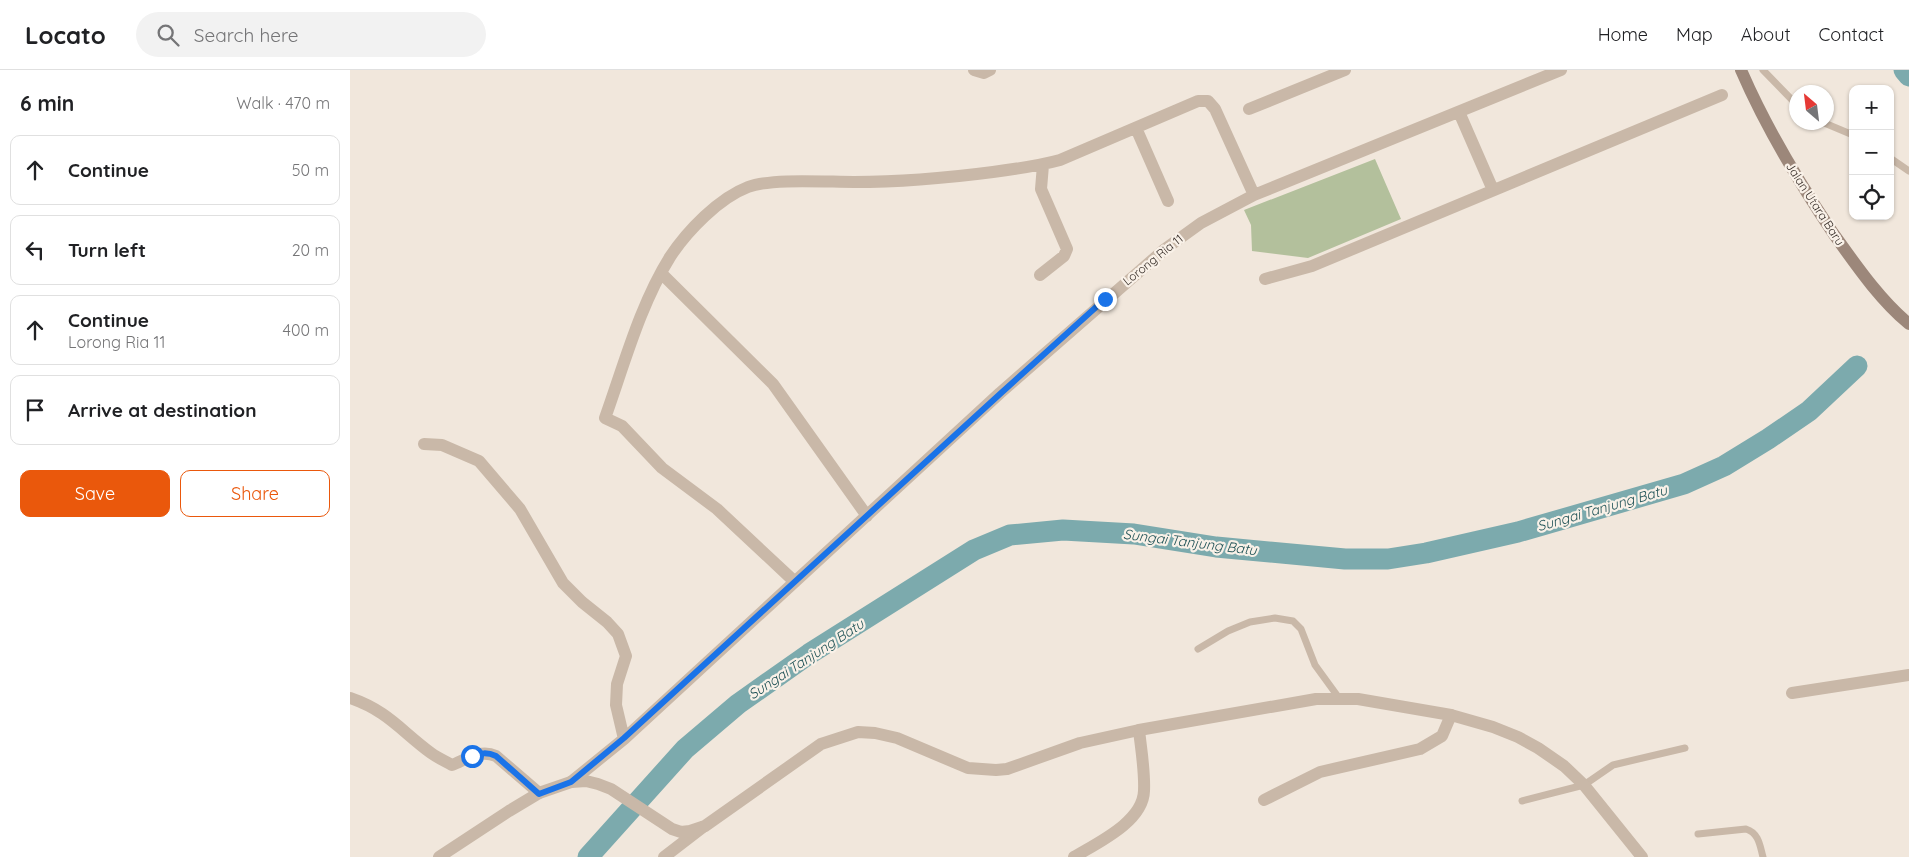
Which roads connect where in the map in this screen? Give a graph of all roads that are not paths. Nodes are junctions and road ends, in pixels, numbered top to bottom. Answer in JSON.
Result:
{"nodes":[{"id":1,"x":974,"y":70,"type":"edge"},
{"id":2,"x":990,"y":70,"type":"edge"},
{"id":3,"x":1345,"y":70,"type":"edge"},
{"id":4,"x":1561,"y":70,"type":"edge"},
{"id":5,"x":1741,"y":70,"type":"edge"},
{"id":6,"x":1763,"y":70,"type":"edge"},
{"id":7,"x":1545,"y":73,"type":"edge"},
{"id":8,"x":1722,"y":95,"type":"dead end"},
{"id":9,"x":1789,"y":97,"type":"edge"},
{"id":10,"x":1249,"y":109,"type":"dead end"},
{"id":11,"x":1459,"y":112,"type":"junction"},
{"id":12,"x":1834,"y":127,"type":"edge"},
{"id":13,"x":1136,"y":128,"type":"junction"},
{"id":14,"x":1849,"y":133,"type":"edge"},
{"id":15,"x":1894,"y":161,"type":"edge"},
{"id":16,"x":1043,"y":165,"type":"junction"},
{"id":17,"x":1909,"y":171,"type":"edge"},
{"id":18,"x":1493,"y":190,"type":"junction"},
{"id":19,"x":1254,"y":195,"type":"junction"},
{"id":20,"x":1168,"y":202,"type":"dead end"},
{"id":21,"x":662,"y":274,"type":"junction"},
{"id":22,"x":1040,"y":275,"type":"dead end"},
{"id":23,"x":1265,"y":279,"type":"dead end"},
{"id":24,"x":1909,"y":324,"type":"edge"},
{"id":25,"x":424,"y":444,"type":"dead end"},
{"id":26,"x":867,"y":516,"type":"junction"},
{"id":27,"x":795,"y":582,"type":"junction"},
{"id":28,"x":1198,"y":649,"type":"dead end"},
{"id":29,"x":1909,"y":675,"type":"edge"},
{"id":30,"x":1792,"y":693,"type":"dead end"},
{"id":31,"x":350,"y":698,"type":"edge"},
{"id":32,"x":1339,"y":698,"type":"junction"},
{"id":33,"x":1451,"y":715,"type":"junction"},
{"id":34,"x":1139,"y":730,"type":"junction"},
{"id":35,"x":624,"y":738,"type":"junction"},
{"id":36,"x":1685,"y":748,"type":"dead end"},
{"id":37,"x":571,"y":782,"type":"junction"},
{"id":38,"x":1584,"y":784,"type":"junction"},
{"id":39,"x":539,"y":794,"type":"junction"},
{"id":40,"x":1264,"y":800,"type":"dead end"},
{"id":41,"x":1522,"y":801,"type":"dead end"},
{"id":42,"x":705,"y":826,"type":"junction"},
{"id":43,"x":1698,"y":834,"type":"dead end"},
{"id":44,"x":439,"y":857,"type":"edge"},
{"id":45,"x":664,"y":857,"type":"edge"},
{"id":46,"x":1074,"y":857,"type":"edge"},
{"id":47,"x":1642,"y":857,"type":"edge"},
{"id":48,"x":1763,"y":857,"type":"edge"}],
"edges":[{"from":1,"to":2,"type":"street"},
{"from":3,"to":10,"type":"street"},
{"from":4,"to":7,"type":"street","name":"Lorong Ria 11"},
{"from":5,"to":24,"type":"main road","name":"Jalan Utara Baru"},
{"from":6,"to":9,"type":"lane"},
{"from":7,"to":11,"type":"street","name":"Lorong Ria 11"},
{"from":8,"to":18,"type":"street"},
{"from":11,"to":18,"type":"street"},
{"from":11,"to":19,"type":"street","name":"Lorong Ria 11"},
{"from":12,"to":14,"type":"lane"},
{"from":13,"to":16,"type":"street"},
{"from":13,"to":19,"type":"street"},
{"from":13,"to":20,"type":"street"},
{"from":15,"to":17,"type":"lane"},
{"from":16,"to":21,"type":"street"},
{"from":16,"to":22,"type":"street"},
{"from":18,"to":23,"type":"street"},
{"from":19,"to":26,"type":"street","name":"Lorong Ria 11"},
{"from":21,"to":26,"type":"street"},
{"from":21,"to":27,"type":"street"},
{"from":25,"to":35,"type":"street"},
{"from":26,"to":27,"type":"street","name":"Lorong Ria 11"},
{"from":27,"to":35,"type":"street","name":"Lorong Ria 11"},
{"from":28,"to":32,"type":"lane"},
{"from":29,"to":30,"type":"street"},
{"from":31,"to":39,"type":"street"},
{"from":32,"to":33,"type":"street"},
{"from":32,"to":34,"type":"street"},
{"from":33,"to":38,"type":"street"},
{"from":33,"to":40,"type":"street"},
{"from":34,"to":42,"type":"street"},
{"from":34,"to":46,"type":"street"},
{"from":35,"to":37,"type":"street","name":"Lorong Ria 11"},
{"from":36,"to":38,"type":"lane"},
{"from":37,"to":39,"type":"street"},
{"from":37,"to":42,"type":"street"},
{"from":38,"to":41,"type":"lane"},
{"from":38,"to":47,"type":"street"},
{"from":39,"to":44,"type":"street"},
{"from":42,"to":45,"type":"street"},
{"from":43,"to":48,"type":"lane"}]}
